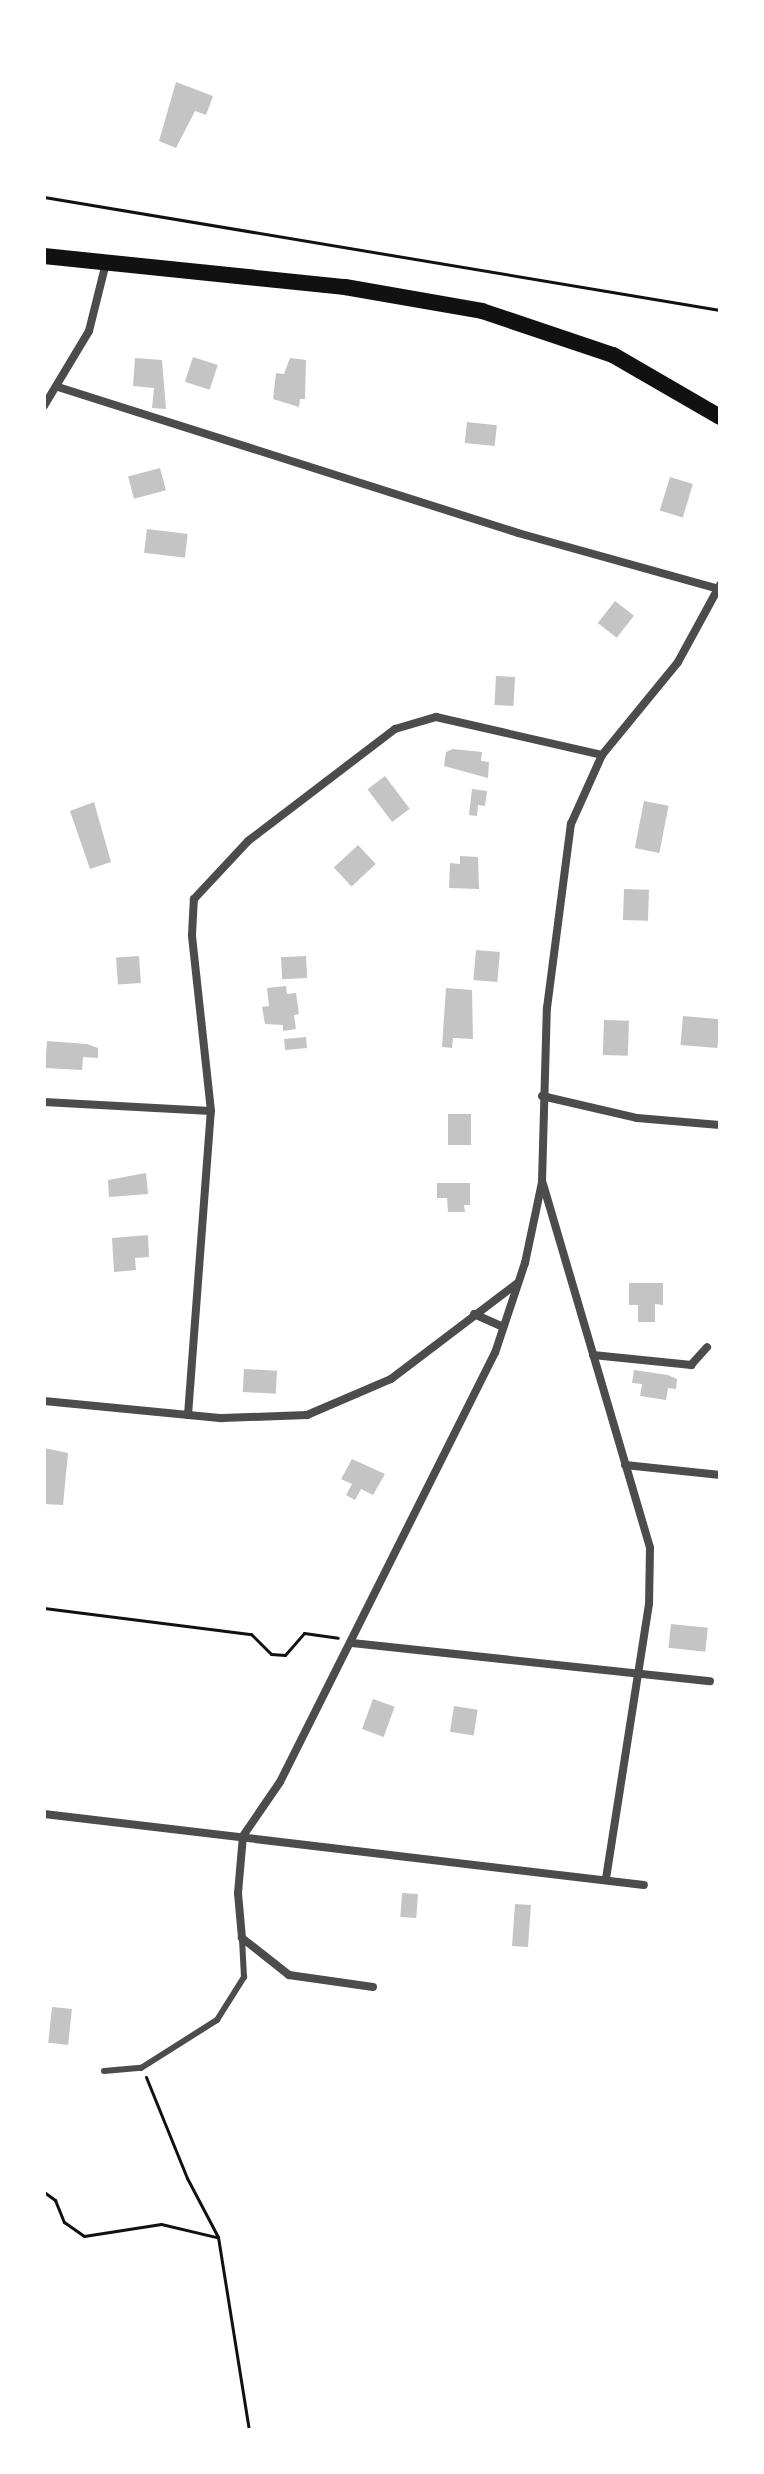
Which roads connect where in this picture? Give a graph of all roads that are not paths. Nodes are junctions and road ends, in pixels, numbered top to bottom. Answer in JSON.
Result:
{"nodes":[{"id":1,"x":44,"y":256,"type":"edge"},
{"id":2,"x":106,"y":263,"type":"junction"},
{"id":3,"x":58,"y":387,"type":"junction"},
{"id":4,"x":44,"y":406,"type":"edge"},
{"id":5,"x":720,"y":417,"type":"edge"},
{"id":6,"x":719,"y":587,"type":"edge"},
{"id":7,"x":602,"y":755,"type":"junction"},
{"id":8,"x":542,"y":1096,"type":"junction"},
{"id":9,"x":44,"y":1102,"type":"edge"},
{"id":10,"x":211,"y":1111,"type":"junction"},
{"id":11,"x":720,"y":1125,"type":"edge"},
{"id":12,"x":542,"y":1182,"type":"junction"},
{"id":13,"x":516,"y":1284,"type":"junction"},
{"id":14,"x":474,"y":1314,"type":"junction"},
{"id":15,"x":503,"y":1327,"type":"junction"},
{"id":16,"x":707,"y":1347,"type":"dead end"},
{"id":17,"x":593,"y":1355,"type":"junction"},
{"id":18,"x":44,"y":1401,"type":"edge"},
{"id":19,"x":188,"y":1415,"type":"junction"},
{"id":20,"x":625,"y":1465,"type":"junction"},
{"id":21,"x":720,"y":1475,"type":"edge"},
{"id":22,"x":352,"y":1643,"type":"junction"},
{"id":23,"x":636,"y":1675,"type":"junction"},
{"id":24,"x":710,"y":1681,"type":"dead end"},
{"id":25,"x":44,"y":1814,"type":"edge"},
{"id":26,"x":243,"y":1836,"type":"junction"},
{"id":27,"x":606,"y":1880,"type":"junction"},
{"id":28,"x":644,"y":1885,"type":"dead end"},
{"id":29,"x":242,"y":1938,"type":"junction"},
{"id":30,"x":373,"y":1987,"type":"dead end"},
{"id":31,"x":104,"y":2071,"type":"dead end"}],
"edges":[{"from":1,"to":2,"type":"main road"},
{"from":2,"to":3,"type":"street"},
{"from":2,"to":5,"type":"main road"},
{"from":3,"to":4,"type":"street"},
{"from":3,"to":6,"type":"street"},
{"from":6,"to":7,"type":"street"},
{"from":7,"to":8,"type":"street"},
{"from":7,"to":10,"type":"street"},
{"from":8,"to":11,"type":"street"},
{"from":8,"to":12,"type":"street"},
{"from":9,"to":10,"type":"street"},
{"from":10,"to":19,"type":"street"},
{"from":12,"to":13,"type":"street"},
{"from":12,"to":17,"type":"street"},
{"from":13,"to":14,"type":"street"},
{"from":13,"to":15,"type":"street"},
{"from":14,"to":15,"type":"street"},
{"from":14,"to":19,"type":"street"},
{"from":15,"to":22,"type":"street"},
{"from":16,"to":17,"type":"street"},
{"from":17,"to":20,"type":"street"},
{"from":18,"to":19,"type":"street"},
{"from":20,"to":21,"type":"street"},
{"from":20,"to":23,"type":"street"},
{"from":22,"to":23,"type":"street"},
{"from":22,"to":26,"type":"street"},
{"from":23,"to":24,"type":"street"},
{"from":23,"to":27,"type":"street"},
{"from":25,"to":26,"type":"street"},
{"from":26,"to":27,"type":"street"},
{"from":26,"to":29,"type":"street"},
{"from":27,"to":28,"type":"street"},
{"from":29,"to":30,"type":"street"},
{"from":29,"to":31,"type":"lane"}]}
